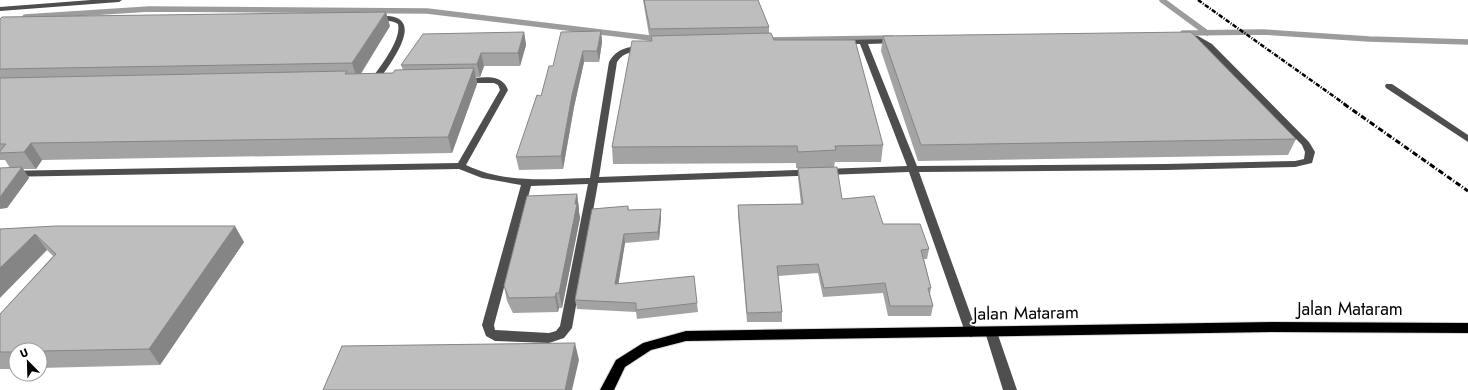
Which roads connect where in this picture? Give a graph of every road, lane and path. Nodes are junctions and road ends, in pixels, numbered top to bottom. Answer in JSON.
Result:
{"nodes":[{"id":1,"x":119,"y":0,"type":"edge"},
{"id":2,"x":0,"y":9,"type":"edge"},
{"id":3,"x":366,"y":19,"type":"edge"},
{"id":4,"x":1176,"y":35,"type":"edge"},
{"id":5,"x":902,"y":41,"type":"edge"},
{"id":6,"x":864,"y":42,"type":"junction"},
{"id":7,"x":832,"y":43,"type":"edge"},
{"id":8,"x":652,"y":48,"type":"edge"},
{"id":9,"x":456,"y":81,"type":"edge"},
{"id":10,"x":372,"y":83,"type":"edge"},
{"id":11,"x":1389,"y":86,"type":"dead end"},
{"id":12,"x":1468,"y":139,"type":"edge"},
{"id":13,"x":461,"y":166,"type":"junction"},
{"id":14,"x":913,"y":170,"type":"junction"},
{"id":15,"x":0,"y":174,"type":"edge"},
{"id":16,"x":594,"y":180,"type":"junction"},
{"id":17,"x":527,"y":183,"type":"junction"},
{"id":18,"x":1468,"y":328,"type":"edge"},
{"id":19,"x":971,"y":332,"type":"junction"},
{"id":20,"x":991,"y":332,"type":"junction"},
{"id":21,"x":607,"y":390,"type":"edge"},
{"id":22,"x":1010,"y":390,"type":"edge"}],
"edges":[{"from":1,"to":2,"type":"street"},
{"from":3,"to":10,"type":"street"},
{"from":4,"to":14,"type":"street"},
{"from":5,"to":6,"type":"street"},
{"from":6,"to":7,"type":"street"},
{"from":6,"to":14,"type":"street"},
{"from":8,"to":16,"type":"street"},
{"from":9,"to":13,"type":"street"},
{"from":11,"to":12,"type":"street"},
{"from":13,"to":15,"type":"street"},
{"from":13,"to":17,"type":"street"},
{"from":14,"to":16,"type":"street"},
{"from":14,"to":19,"type":"street"},
{"from":16,"to":17,"type":"street"},
{"from":16,"to":17,"type":"street"},
{"from":18,"to":20,"type":"main road","name":"Jalan Mataram"},
{"from":19,"to":20,"type":"main road","name":"Jalan Mataram"},
{"from":19,"to":21,"type":"main road","name":"Jalan Mataram"},
{"from":20,"to":22,"type":"street"}]}
